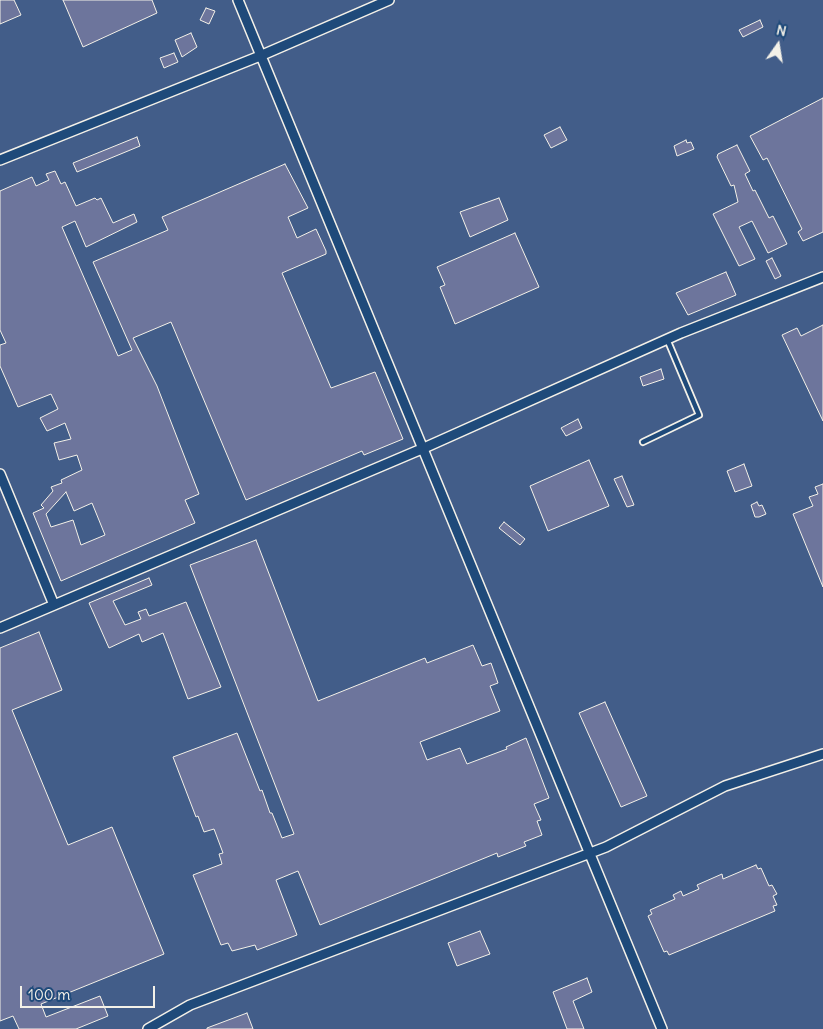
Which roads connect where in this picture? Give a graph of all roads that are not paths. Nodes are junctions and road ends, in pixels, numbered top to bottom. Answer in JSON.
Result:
{"nodes":[{"id":1,"x":238,"y":0,"type":"edge"},
{"id":2,"x":389,"y":0,"type":"edge"},
{"id":3,"x":260,"y":56,"type":"junction"},
{"id":4,"x":0,"y":160,"type":"edge"},
{"id":5,"x":823,"y":277,"type":"edge"},
{"id":6,"x":667,"y":340,"type":"junction"},
{"id":7,"x":643,"y":442,"type":"dead end"},
{"id":8,"x":424,"y":448,"type":"junction"},
{"id":9,"x":0,"y":474,"type":"edge"},
{"id":10,"x":54,"y":605,"type":"junction"},
{"id":11,"x":0,"y":628,"type":"edge"},
{"id":12,"x":823,"y":754,"type":"edge"},
{"id":13,"x":588,"y":853,"type":"junction"},
{"id":14,"x":148,"y":1029,"type":"edge"},
{"id":15,"x":662,"y":1029,"type":"edge"}],
"edges":[{"from":1,"to":3,"type":"street"},
{"from":2,"to":3,"type":"street"},
{"from":3,"to":4,"type":"street"},
{"from":3,"to":8,"type":"street"},
{"from":5,"to":6,"type":"street"},
{"from":6,"to":7,"type":"lane"},
{"from":6,"to":8,"type":"street"},
{"from":8,"to":10,"type":"street"},
{"from":8,"to":13,"type":"street"},
{"from":9,"to":10,"type":"street"},
{"from":10,"to":11,"type":"street"},
{"from":12,"to":13,"type":"street"},
{"from":13,"to":14,"type":"street"},
{"from":13,"to":15,"type":"street"}]}
